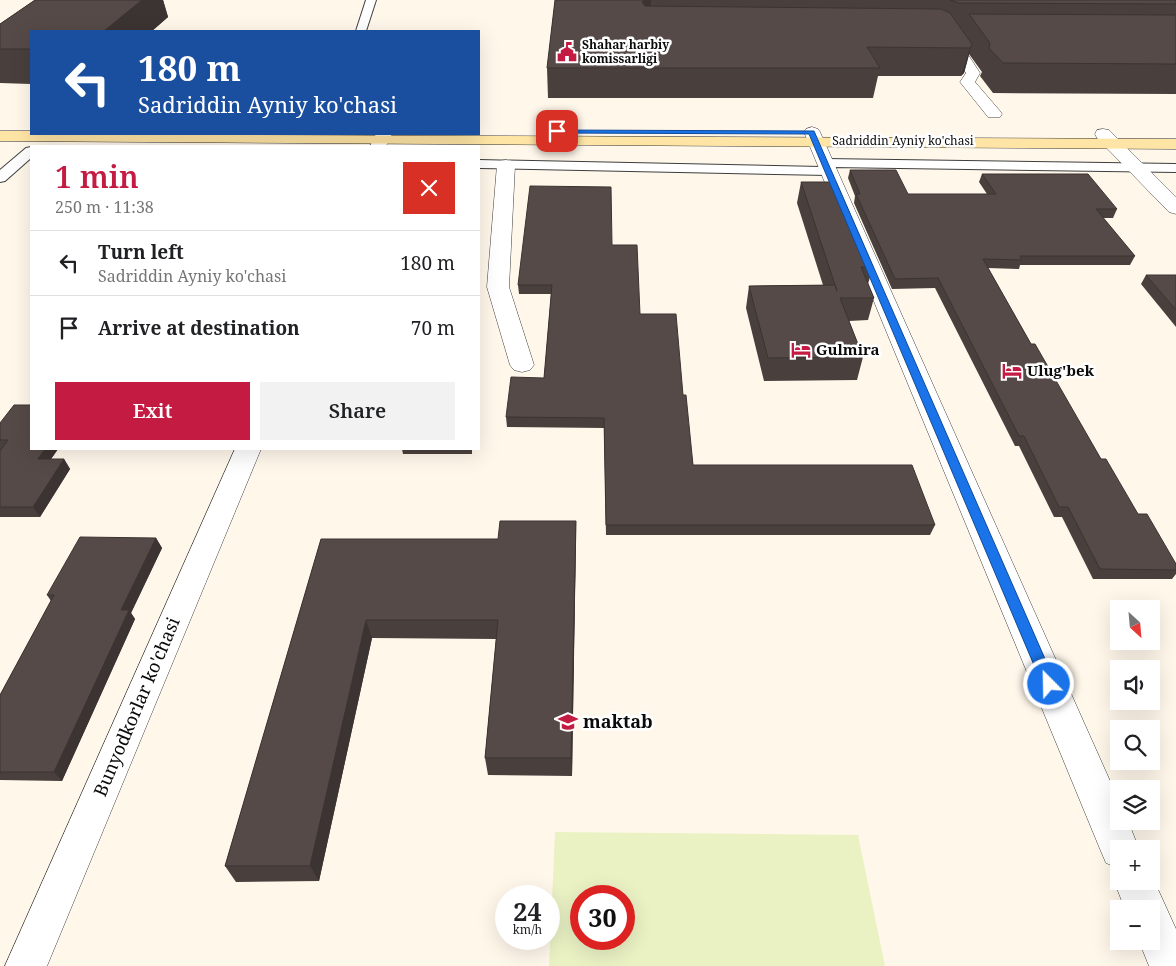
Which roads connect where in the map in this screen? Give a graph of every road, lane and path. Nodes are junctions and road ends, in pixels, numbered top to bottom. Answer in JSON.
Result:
{"nodes":[{"id":1,"x":371,"y":0,"type":"edge"},
{"id":2,"x":361,"y":30,"type":"edge"},
{"id":3,"x":926,"y":30,"type":"edge"},
{"id":4,"x":949,"y":36,"type":"junction"},
{"id":5,"x":968,"y":36,"type":"edge"},
{"id":6,"x":994,"y":114,"type":"dead end"},
{"id":7,"x":0,"y":126,"type":"edge"},
{"id":8,"x":30,"y":127,"type":"edge"},
{"id":9,"x":480,"y":131,"type":"edge"},
{"id":10,"x":1176,"y":135,"type":"edge"},
{"id":11,"x":0,"y":136,"type":"edge"},
{"id":12,"x":325,"y":136,"type":"edge"},
{"id":13,"x":44,"y":139,"type":"edge"},
{"id":14,"x":1107,"y":139,"type":"junction"},
{"id":15,"x":381,"y":140,"type":"edge"},
{"id":16,"x":1176,"y":144,"type":"edge"},
{"id":17,"x":30,"y":151,"type":"edge"},
{"id":18,"x":820,"y":152,"type":"junction"},
{"id":19,"x":480,"y":164,"type":"edge"},
{"id":20,"x":506,"y":165,"type":"junction"},
{"id":21,"x":1136,"y":168,"type":"junction"},
{"id":22,"x":1176,"y":168,"type":"edge"},
{"id":23,"x":0,"y":178,"type":"edge"},
{"id":24,"x":1176,"y":208,"type":"edge"},
{"id":25,"x":522,"y":365,"type":"dead end"},
{"id":26,"x":248,"y":450,"type":"edge"},
{"id":27,"x":1116,"y":840,"type":"edge"},
{"id":28,"x":1160,"y":941,"type":"edge"},
{"id":29,"x":26,"y":966,"type":"edge"},
{"id":30,"x":1171,"y":966,"type":"edge"}],
"edges":[{"from":1,"to":2,"type":"lane"},
{"from":3,"to":4,"type":"street"},
{"from":4,"to":5,"type":"street"},
{"from":4,"to":6,"type":"street"},
{"from":7,"to":8,"type":"main road"},
{"from":9,"to":18,"type":"main road","name":"Sadriddin Ayniy ko'chasi"},
{"from":10,"to":14,"type":"main road","name":"Sadriddin Ayniy ko'chasi"},
{"from":11,"to":13,"type":"main road","name":"Sadriddin Ayniy ko'chasi"},
{"from":12,"to":13,"type":"main road","name":"Sadriddin Ayniy ko'chasi"},
{"from":12,"to":15,"type":"main road","name":"Sadriddin Ayniy ko'chasi"},
{"from":14,"to":16,"type":"main road","name":"Sadriddin Ayniy ko'chasi"},
{"from":14,"to":18,"type":"main road","name":"Sadriddin Ayniy ko'chasi"},
{"from":14,"to":21,"type":"street"},
{"from":15,"to":18,"type":"main road","name":"Sadriddin Ayniy ko'chasi"},
{"from":17,"to":23,"type":"lane"},
{"from":18,"to":20,"type":"lane"},
{"from":18,"to":21,"type":"lane"},
{"from":18,"to":27,"type":"street"},
{"from":19,"to":20,"type":"lane"},
{"from":20,"to":25,"type":"street"},
{"from":21,"to":22,"type":"lane"},
{"from":21,"to":24,"type":"street"},
{"from":26,"to":29,"type":"street","name":"Bunyodkorlar ko'chasi"},
{"from":28,"to":30,"type":"street"}]}
